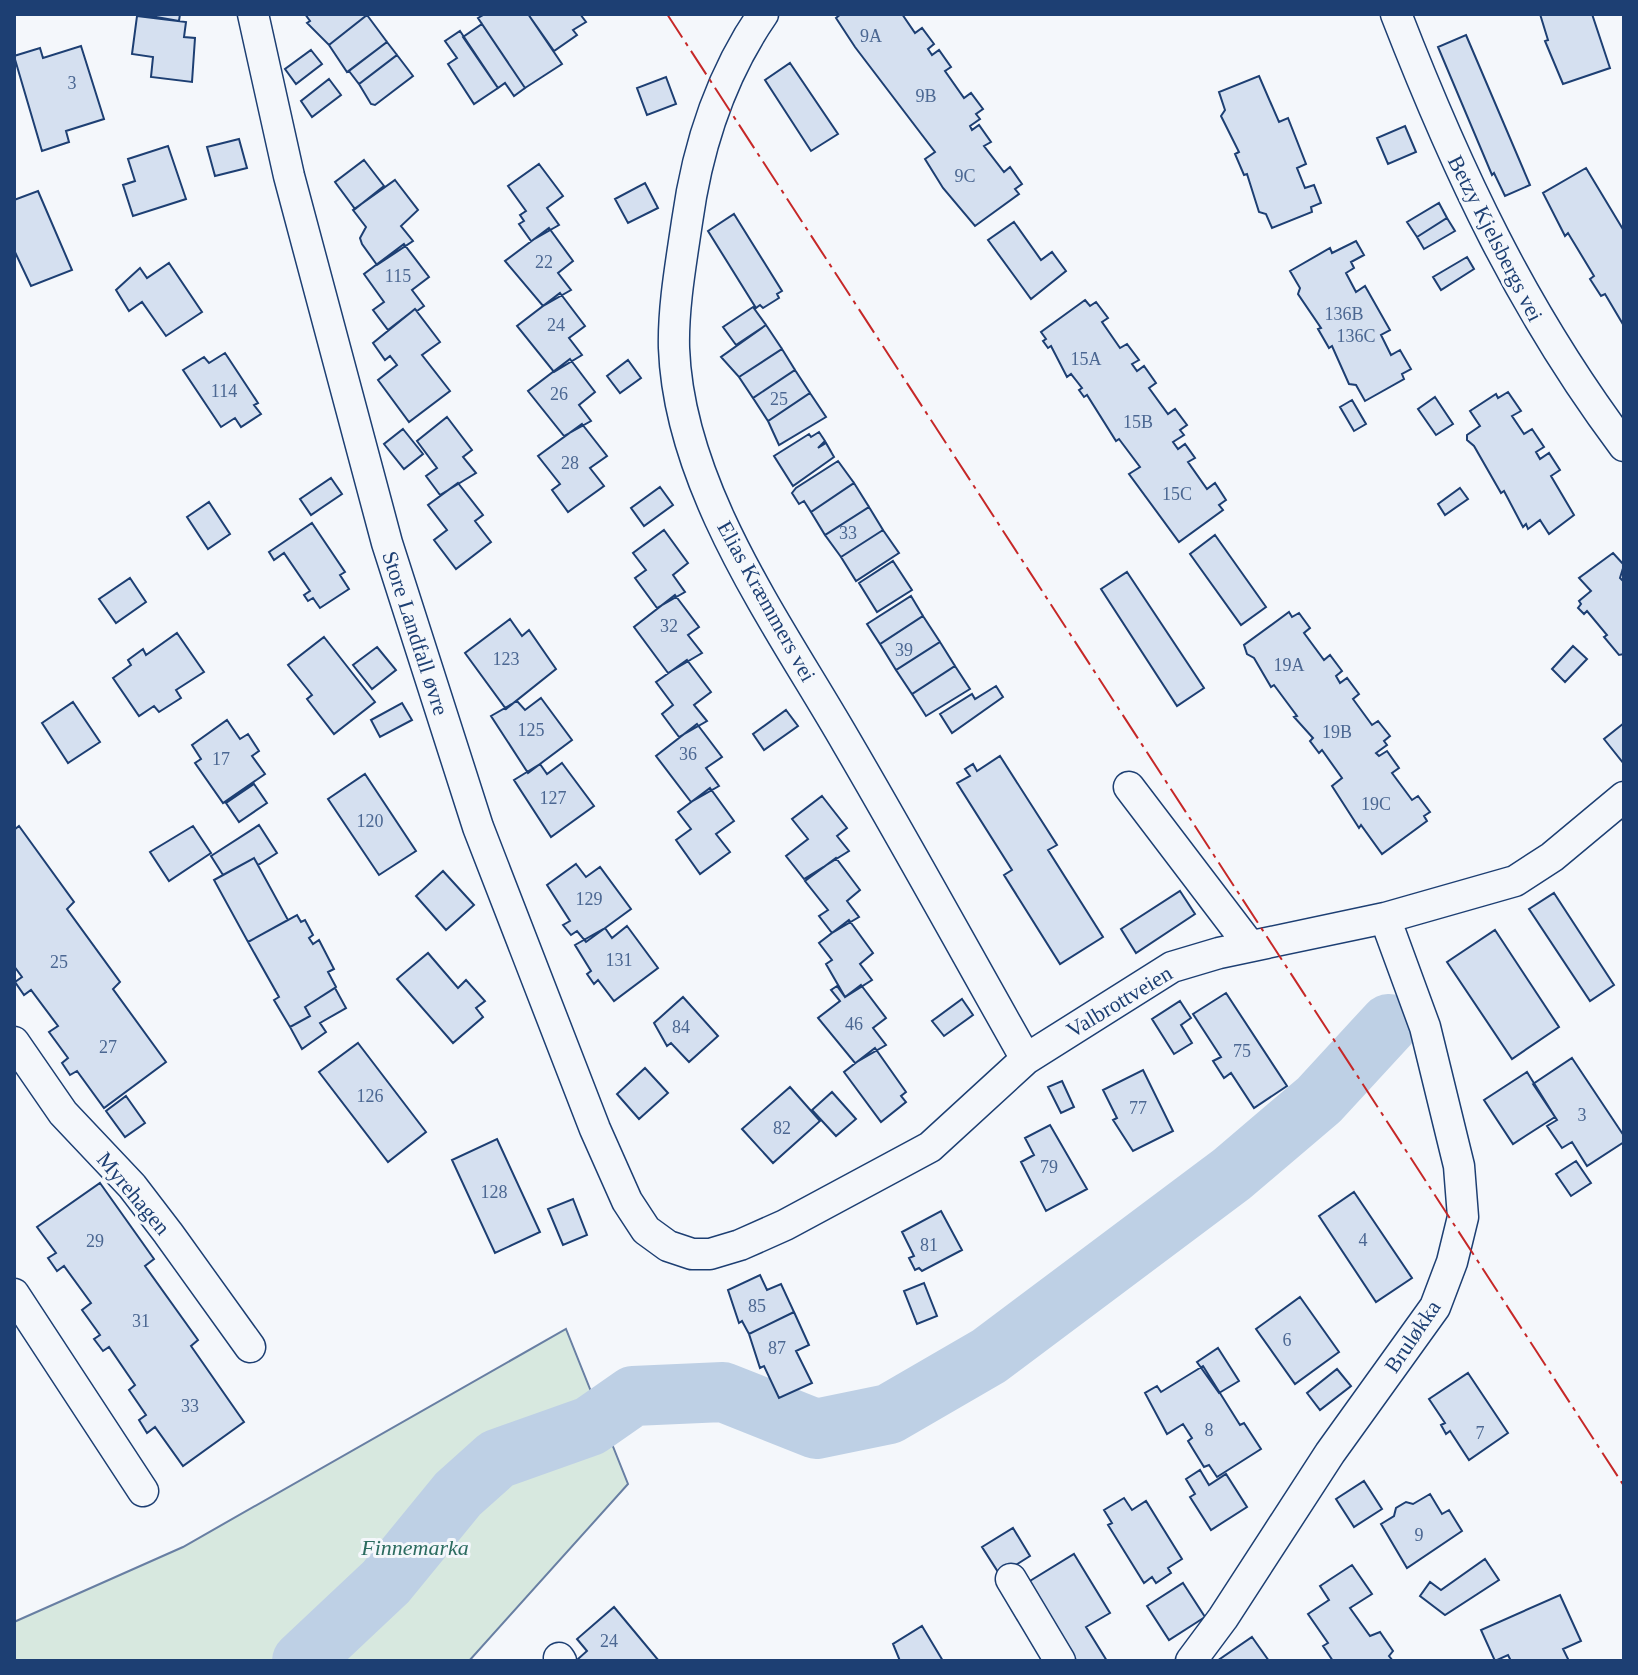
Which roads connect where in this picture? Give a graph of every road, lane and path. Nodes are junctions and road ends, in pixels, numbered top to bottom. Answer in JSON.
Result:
{"nodes":[{"id":1,"x":253,"y":14,"type":"edge"},
{"id":2,"x":763,"y":14,"type":"edge"},
{"id":3,"x":1396,"y":14,"type":"edge"},
{"id":4,"x":1624,"y":446,"type":"edge"},
{"id":5,"x":1129,"y":787,"type":"dead end"},
{"id":6,"x":1624,"y":797,"type":"edge"},
{"id":7,"x":1385,"y":918,"type":"junction"},
{"id":8,"x":1250,"y":946,"type":"junction"},
{"id":9,"x":14,"y":1042,"type":"edge"},
{"id":10,"x":1026,"y":1059,"type":"junction"},
{"id":11,"x":646,"y":1230,"type":"joint"},
{"id":12,"x":14,"y":1294,"type":"edge"},
{"id":13,"x":250,"y":1347,"type":"dead end"},
{"id":14,"x":143,"y":1491,"type":"dead end"},
{"id":15,"x":1011,"y":1579,"type":"dead end"},
{"id":16,"x":1060,"y":1661,"type":"edge"},
{"id":17,"x":1191,"y":1661,"type":"edge"}],
"edges":[{"from":1,"to":11,"type":"street","name":"Store Landfall øvre"},
{"from":2,"to":10,"type":"street","name":"Elias Kræmmers vei"},
{"from":3,"to":4,"type":"street","name":"Betzy Kjelsbergs vei"},
{"from":5,"to":8,"type":"street"},
{"from":6,"to":7,"type":"street","name":"Valbrottveien"},
{"from":7,"to":8,"type":"street","name":"Valbrottveien"},
{"from":7,"to":17,"type":"street","name":"Bruløkka"},
{"from":8,"to":10,"type":"street","name":"Valbrottveien"},
{"from":9,"to":13,"type":"street","name":"Myrehagen"},
{"from":10,"to":11,"type":"street","name":"Valbrottveien"},
{"from":12,"to":14,"type":"street"},
{"from":15,"to":16,"type":"street"}]}
